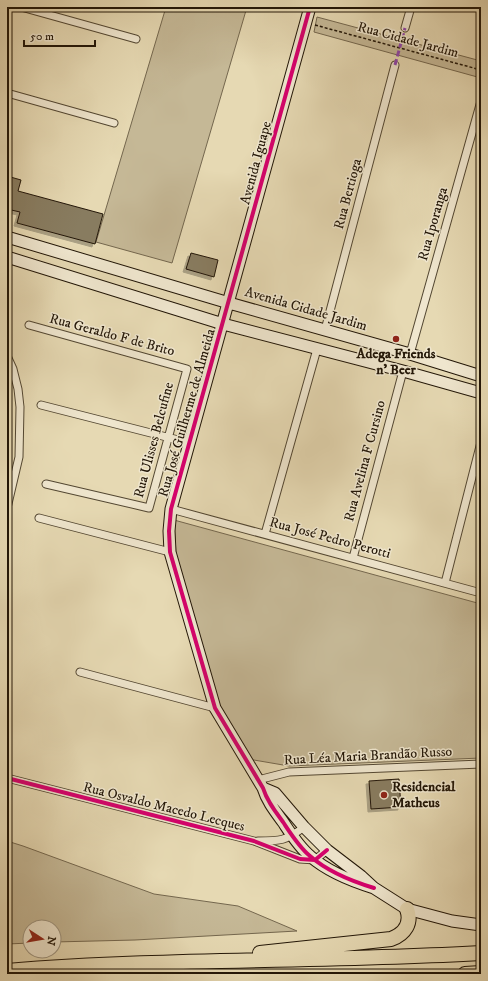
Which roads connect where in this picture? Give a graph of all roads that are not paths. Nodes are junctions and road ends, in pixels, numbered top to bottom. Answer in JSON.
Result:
{"nodes":[{"id":1,"x":21,"y":7,"type":"edge"},
{"id":2,"x":310,"y":7,"type":"edge"},
{"id":3,"x":411,"y":7,"type":"edge"},
{"id":4,"x":406,"y":28,"type":"dead end"},
{"id":5,"x":136,"y":39,"type":"dead end"},
{"id":6,"x":395,"y":65,"type":"dead end"},
{"id":7,"x":7,"y":93,"type":"edge"},
{"id":8,"x":481,"y":101,"type":"edge"},
{"id":9,"x":114,"y":123,"type":"dead end"},
{"id":10,"x":7,"y":237,"type":"edge"},
{"id":11,"x":7,"y":257,"type":"edge"},
{"id":12,"x":229,"y":303,"type":"junction"},
{"id":13,"x":223,"y":324,"type":"junction"},
{"id":14,"x":29,"y":325,"type":"dead end"},
{"id":15,"x":325,"y":330,"type":"junction"},
{"id":16,"x":373,"y":344,"type":"junction"},
{"id":17,"x":317,"y":349,"type":"junction"},
{"id":18,"x":410,"y":354,"type":"junction"},
{"id":19,"x":7,"y":356,"type":"edge"},
{"id":20,"x":368,"y":362,"type":"junction"},
{"id":21,"x":187,"y":369,"type":"joint"},
{"id":22,"x":403,"y":371,"type":"junction"},
{"id":23,"x":481,"y":376,"type":"edge"},
{"id":24,"x":481,"y":393,"type":"edge"},
{"id":25,"x":41,"y":406,"type":"dead end"},
{"id":26,"x":169,"y":438,"type":"junction"},
{"id":27,"x":481,"y":442,"type":"edge"},
{"id":28,"x":190,"y":443,"type":"junction"},
{"id":29,"x":46,"y":484,"type":"dead end"},
{"id":30,"x":7,"y":508,"type":"edge"},
{"id":31,"x":171,"y":509,"type":"junction"},
{"id":32,"x":39,"y":518,"type":"dead end"},
{"id":33,"x":265,"y":534,"type":"junction"},
{"id":34,"x":170,"y":552,"type":"junction"},
{"id":35,"x":353,"y":558,"type":"junction"},
{"id":36,"x":445,"y":583,"type":"junction"},
{"id":37,"x":481,"y":593,"type":"edge"},
{"id":38,"x":80,"y":672,"type":"dead end"},
{"id":39,"x":215,"y":708,"type":"junction"},
{"id":40,"x":481,"y":764,"type":"edge"},
{"id":41,"x":7,"y":778,"type":"edge"},
{"id":42,"x":260,"y":784,"type":"junction"},
{"id":43,"x":304,"y":828,"type":"junction"},
{"id":44,"x":293,"y":836,"type":"junction"},
{"id":45,"x":254,"y":841,"type":"junction"},
{"id":46,"x":327,"y":850,"type":"junction"},
{"id":47,"x":315,"y":860,"type":"junction"},
{"id":48,"x":374,"y":888,"type":"junction"},
{"id":49,"x":407,"y":909,"type":"junction"},
{"id":50,"x":481,"y":925,"type":"edge"},
{"id":51,"x":481,"y":953,"type":"edge"},
{"id":52,"x":174,"y":962,"type":"junction"},
{"id":53,"x":7,"y":971,"type":"edge"},
{"id":54,"x":481,"y":973,"type":"edge"},
{"id":55,"x":466,"y":974,"type":"edge"}],
"edges":[{"from":1,"to":5,"type":"street"},
{"from":2,"to":12,"type":"street","name":"Avenida Iguape"},
{"from":3,"to":4,"type":"street"},
{"from":6,"to":15,"type":"street","name":"Rua Bertioga"},
{"from":7,"to":9,"type":"street"},
{"from":8,"to":18,"type":"street","name":"Rua Iporanga"},
{"from":10,"to":12,"type":"street","name":"Avenida Cidade Jardim"},
{"from":11,"to":13,"type":"street"},
{"from":12,"to":13,"type":"street","name":"Avenida Iguape"},
{"from":12,"to":15,"type":"street","name":"Avenida Cidade Jardim"},
{"from":13,"to":17,"type":"street"},
{"from":13,"to":28,"type":"street","name":"Rua José Guilherme de Almeida"},
{"from":14,"to":21,"type":"street","name":"Rua Geraldo F de Brito"},
{"from":15,"to":16,"type":"street","name":"Avenida Cidade Jardim"},
{"from":16,"to":18,"type":"street","name":"Avenida Cidade Jardim"},
{"from":16,"to":20,"type":"street"},
{"from":17,"to":20,"type":"street"},
{"from":17,"to":33,"type":"street"},
{"from":18,"to":23,"type":"street","name":"Avenida Cidade Jardim"},
{"from":19,"to":30,"type":"street"},
{"from":20,"to":22,"type":"street"},
{"from":21,"to":26,"type":"street","name":"Rua Ulisses Belcufine"},
{"from":22,"to":24,"type":"street"},
{"from":22,"to":35,"type":"street","name":"Rua Avelina F Cursino"},
{"from":25,"to":26,"type":"street"},
{"from":26,"to":28,"type":"street"},
{"from":26,"to":29,"type":"street","name":"Rua Ulisses Belcufine"},
{"from":27,"to":36,"type":"street"},
{"from":28,"to":31,"type":"street","name":"Rua José Guilherme de Almeida"},
{"from":31,"to":33,"type":"street","name":"Rua José Pedro Perotti"},
{"from":31,"to":34,"type":"street","name":"Rua José Guilherme de Almeida"},
{"from":32,"to":34,"type":"street"},
{"from":33,"to":35,"type":"street","name":"Rua José Pedro Perotti"},
{"from":34,"to":39,"type":"street","name":"Rua José Guilherme de Almeida"},
{"from":35,"to":36,"type":"street","name":"Rua José Pedro Perotti"},
{"from":36,"to":37,"type":"street","name":"Rua José Pedro Perotti"},
{"from":38,"to":39,"type":"street"},
{"from":39,"to":42,"type":"street","name":"Rua José Guilherme de Almeida"},
{"from":40,"to":42,"type":"street","name":"Rua Léa Maria Brandão Russo"},
{"from":41,"to":45,"type":"street","name":"Rua Osvaldo Macedo Lecques"},
{"from":42,"to":43,"type":"street","name":"Rua José Guilherme de Almeida"},
{"from":42,"to":44,"type":"street","name":"Rua José Guilherme de Almeida"},
{"from":43,"to":44,"type":"street"},
{"from":43,"to":46,"type":"street","name":"Rua José Guilherme de Almeida"},
{"from":44,"to":45,"type":"street"},
{"from":44,"to":47,"type":"street","name":"Rua José Guilherme de Almeida"},
{"from":45,"to":47,"type":"street","name":"Rua Osvaldo Macedo Lecques"},
{"from":46,"to":47,"type":"street"},
{"from":46,"to":48,"type":"street","name":"Rua José Guilherme de Almeida"},
{"from":47,"to":48,"type":"street","name":"Rua José Guilherme de Almeida"},
{"from":48,"to":49,"type":"street","name":"Rua José Guilherme de Almeida"},
{"from":49,"to":50,"type":"street","name":"Rua José Guilherme de Almeida"},
{"from":49,"to":52,"type":"highway"},
{"from":51,"to":52,"type":"highway"},
{"from":52,"to":53,"type":"highway"},
{"from":54,"to":55,"type":"highway"}]}
